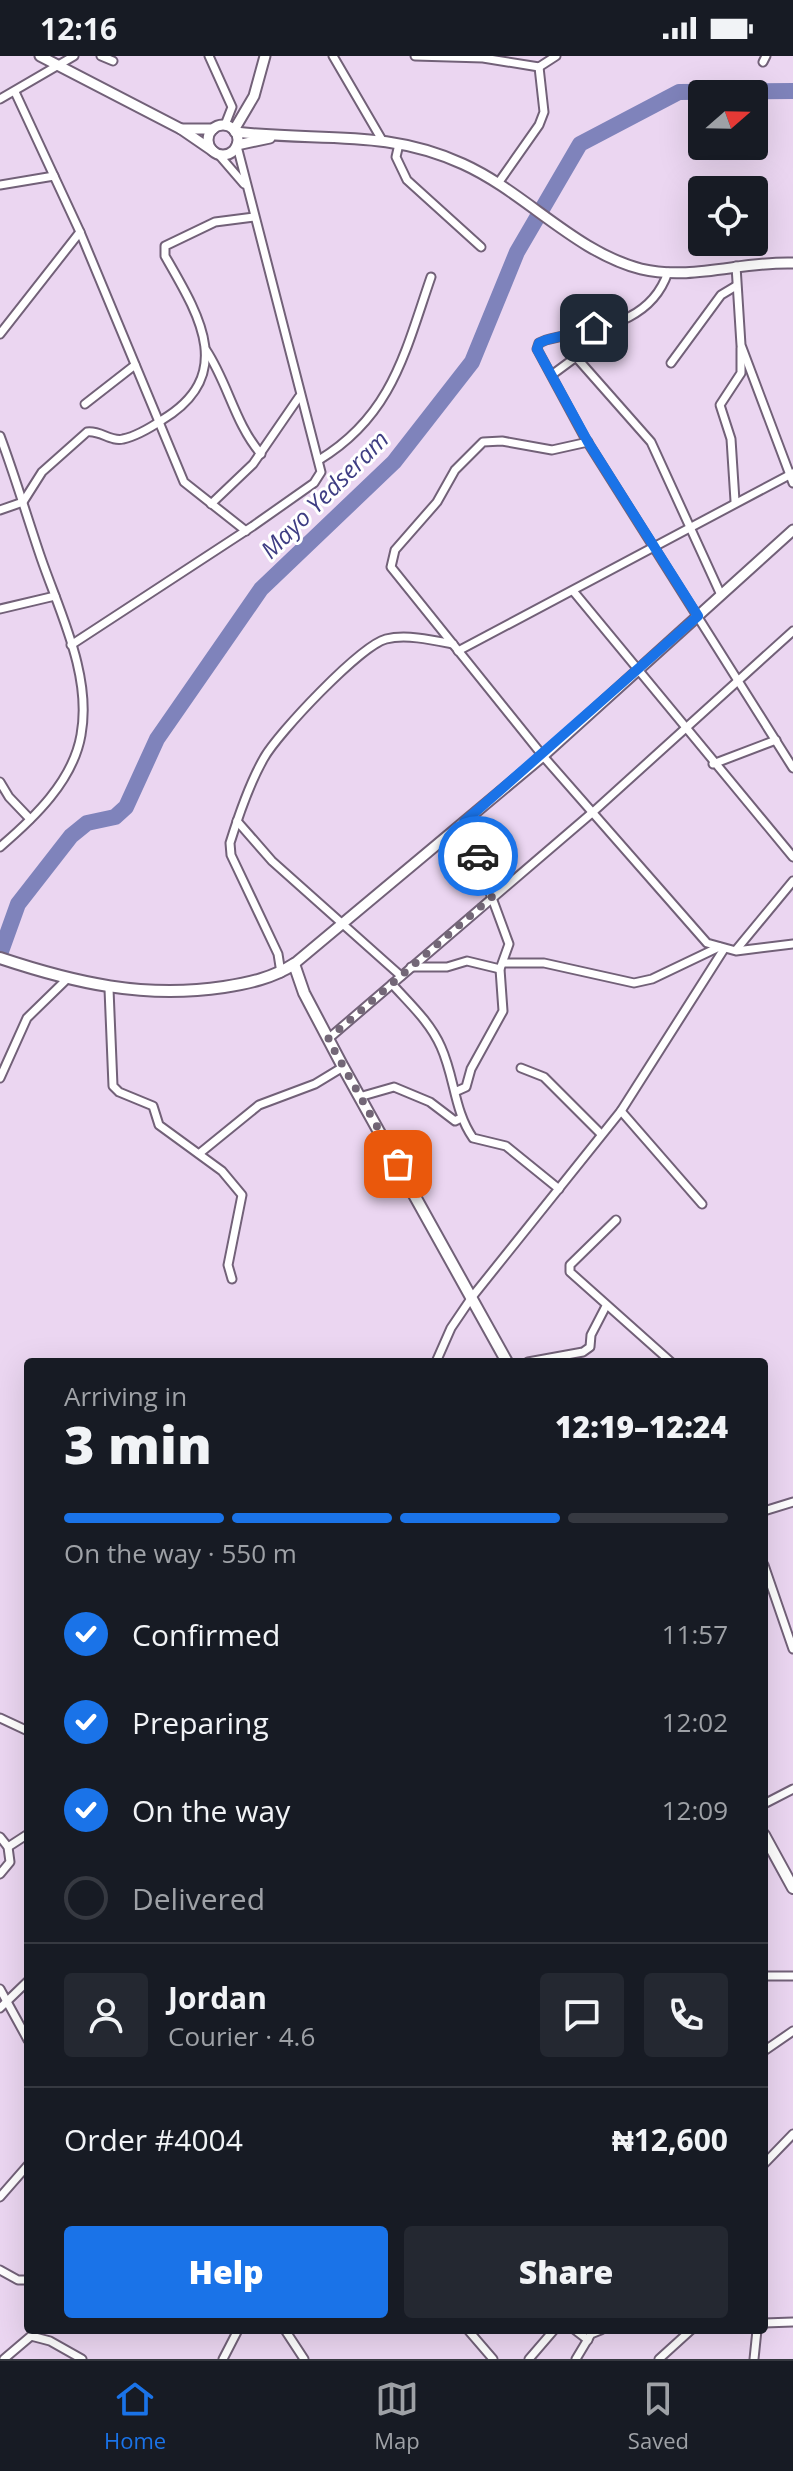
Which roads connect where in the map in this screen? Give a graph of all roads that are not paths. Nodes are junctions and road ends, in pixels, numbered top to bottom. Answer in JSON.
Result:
{"nodes":[{"id":1,"x":40,"y":56,"type":"edge"},
{"id":2,"x":74,"y":56,"type":"edge"},
{"id":3,"x":101,"y":56,"type":"edge"},
{"id":4,"x":209,"y":56,"type":"edge"},
{"id":5,"x":265,"y":56,"type":"edge"},
{"id":6,"x":333,"y":56,"type":"edge"},
{"id":7,"x":415,"y":56,"type":"edge"},
{"id":8,"x":556,"y":56,"type":"edge"},
{"id":9,"x":113,"y":61,"type":"dead end"},
{"id":10,"x":57,"y":66,"type":"junction"},
{"id":11,"x":539,"y":67,"type":"junction"},
{"id":12,"x":15,"y":92,"type":"junction"},
{"id":13,"x":0,"y":99,"type":"edge"},
{"id":14,"x":181,"y":129,"type":"junction"},
{"id":15,"x":213,"y":129,"type":"junction"},
{"id":16,"x":231,"y":129,"type":"junction"},
{"id":17,"x":270,"y":138,"type":"junction"},
{"id":18,"x":382,"y":140,"type":"junction"},
{"id":19,"x":399,"y":144,"type":"junction"},
{"id":20,"x":237,"y":146,"type":"junction"},
{"id":21,"x":216,"y":153,"type":"junction"},
{"id":22,"x":54,"y":176,"type":"junction"},
{"id":23,"x":499,"y":182,"type":"junction"},
{"id":24,"x":244,"y":184,"type":"junction"},
{"id":25,"x":0,"y":185,"type":"edge"},
{"id":26,"x":254,"y":217,"type":"junction"},
{"id":27,"x":80,"y":232,"type":"junction"},
{"id":28,"x":481,"y":247,"type":"dead end"},
{"id":29,"x":793,"y":263,"type":"edge"},
{"id":30,"x":736,"y":266,"type":"junction"},
{"id":31,"x":668,"y":272,"type":"junction"},
{"id":32,"x":431,"y":277,"type":"dead end"},
{"id":33,"x":736,"y":286,"type":"junction"},
{"id":34,"x":0,"y":334,"type":"edge"},
{"id":35,"x":741,"y":345,"type":"junction"},
{"id":36,"x":204,"y":349,"type":"junction"},
{"id":37,"x":671,"y":363,"type":"dead end"},
{"id":38,"x":135,"y":365,"type":"junction"},
{"id":39,"x":553,"y":374,"type":"junction"},
{"id":40,"x":299,"y":397,"type":"junction"},
{"id":41,"x":85,"y":404,"type":"dead end"},
{"id":42,"x":160,"y":422,"type":"junction"},
{"id":43,"x":0,"y":436,"type":"edge"},
{"id":44,"x":588,"y":442,"type":"junction"},
{"id":45,"x":261,"y":454,"type":"junction"},
{"id":46,"x":319,"y":460,"type":"junction"},
{"id":47,"x":790,"y":474,"type":"edge"},
{"id":48,"x":793,"y":483,"type":"edge"},
{"id":49,"x":735,"y":501,"type":"junction"},
{"id":50,"x":23,"y":502,"type":"junction"},
{"id":51,"x":211,"y":504,"type":"junction"},
{"id":52,"x":0,"y":510,"type":"edge"},
{"id":53,"x":690,"y":525,"type":"junction"},
{"id":54,"x":793,"y":530,"type":"edge"},
{"id":55,"x":246,"y":531,"type":"junction"},
{"id":56,"x":653,"y":544,"type":"junction"},
{"id":57,"x":574,"y":592,"type":"junction"},
{"id":58,"x":721,"y":595,"type":"junction"},
{"id":59,"x":55,"y":596,"type":"junction"},
{"id":60,"x":1,"y":607,"type":"edge"},
{"id":61,"x":698,"y":616,"type":"junction"},
{"id":62,"x":793,"y":631,"type":"edge"},
{"id":63,"x":71,"y":645,"type":"junction"},
{"id":64,"x":455,"y":647,"type":"junction"},
{"id":65,"x":638,"y":671,"type":"junction"},
{"id":66,"x":741,"y":682,"type":"junction"},
{"id":67,"x":686,"y":730,"type":"junction"},
{"id":68,"x":776,"y":740,"type":"junction"},
{"id":69,"x":543,"y":756,"type":"junction"},
{"id":70,"x":713,"y":764,"type":"junction"},
{"id":71,"x":793,"y":768,"type":"edge"},
{"id":72,"x":0,"y":782,"type":"edge"},
{"id":73,"x":593,"y":812,"type":"junction"},
{"id":74,"x":30,"y":819,"type":"junction"},
{"id":75,"x":237,"y":821,"type":"junction"},
{"id":76,"x":464,"y":822,"type":"junction"},
{"id":77,"x":0,"y":847,"type":"edge"},
{"id":78,"x":793,"y":857,"type":"edge"},
{"id":79,"x":793,"y":881,"type":"edge"},
{"id":80,"x":493,"y":896,"type":"junction"},
{"id":81,"x":346,"y":923,"type":"junction"},
{"id":82,"x":793,"y":944,"type":"edge"},
{"id":83,"x":722,"y":948,"type":"junction"},
{"id":84,"x":736,"y":951,"type":"junction"},
{"id":85,"x":278,"y":954,"type":"junction"},
{"id":86,"x":0,"y":958,"type":"edge"},
{"id":87,"x":294,"y":964,"type":"junction"},
{"id":88,"x":502,"y":966,"type":"junction"},
{"id":89,"x":411,"y":967,"type":"junction"},
{"id":90,"x":281,"y":973,"type":"junction"},
{"id":91,"x":401,"y":976,"type":"junction"},
{"id":92,"x":67,"y":979,"type":"junction"},
{"id":93,"x":392,"y":984,"type":"junction"},
{"id":94,"x":109,"y":989,"type":"junction"},
{"id":95,"x":304,"y":993,"type":"junction"},
{"id":96,"x":328,"y":1039,"type":"junction"},
{"id":97,"x":343,"y":1067,"type":"junction"},
{"id":98,"x":521,"y":1068,"type":"dead end"},
{"id":99,"x":0,"y":1078,"type":"edge"},
{"id":100,"x":457,"y":1091,"type":"junction"},
{"id":101,"x":359,"y":1097,"type":"junction"},
{"id":102,"x":621,"y":1111,"type":"junction"},
{"id":103,"x":459,"y":1119,"type":"junction"},
{"id":104,"x":601,"y":1134,"type":"junction"},
{"id":105,"x":200,"y":1153,"type":"junction"},
{"id":106,"x":559,"y":1189,"type":"junction"},
{"id":107,"x":702,"y":1204,"type":"dead end"},
{"id":108,"x":616,"y":1220,"type":"dead end"},
{"id":109,"x":232,"y":1279,"type":"dead end"},
{"id":110,"x":472,"y":1297,"type":"junction"},
{"id":111,"x":606,"y":1306,"type":"junction"},
{"id":112,"x":438,"y":1358,"type":"edge"},
{"id":113,"x":505,"y":1358,"type":"edge"},
{"id":114,"x":550,"y":1358,"type":"edge"},
{"id":115,"x":666,"y":1358,"type":"edge"},
{"id":116,"x":793,"y":1502,"type":"edge"},
{"id":117,"x":768,"y":1510,"type":"edge"},
{"id":118,"x":768,"y":1578,"type":"edge"},
{"id":119,"x":774,"y":1598,"type":"junction"},
{"id":120,"x":768,"y":1600,"type":"edge"},
{"id":121,"x":793,"y":1649,"type":"edge"},
{"id":122,"x":0,"y":1718,"type":"edge"},
{"id":123,"x":24,"y":1729,"type":"edge"},
{"id":124,"x":793,"y":1789,"type":"edge"},
{"id":125,"x":768,"y":1802,"type":"edge"},
{"id":126,"x":0,"y":1837,"type":"edge"},
{"id":127,"x":24,"y":1837,"type":"edge"},
{"id":128,"x":768,"y":1842,"type":"edge"},
{"id":129,"x":8,"y":1847,"type":"junction"},
{"id":130,"x":0,"y":1874,"type":"edge"},
{"id":131,"x":793,"y":1888,"type":"edge"},
{"id":132,"x":768,"y":1976,"type":"edge"},
{"id":133,"x":793,"y":1976,"type":"edge"},
{"id":134,"x":24,"y":1985,"type":"edge"},
{"id":135,"x":0,"y":1989,"type":"edge"},
{"id":136,"x":4,"y":2006,"type":"edge"},
{"id":137,"x":793,"y":2031,"type":"edge"},
{"id":138,"x":24,"y":2034,"type":"edge"},
{"id":139,"x":768,"y":2048,"type":"edge"},
{"id":140,"x":793,"y":2134,"type":"edge"},
{"id":141,"x":768,"y":2160,"type":"edge"},
{"id":142,"x":24,"y":2170,"type":"edge"},
{"id":143,"x":0,"y":2197,"type":"edge"},
{"id":144,"x":0,"y":2270,"type":"edge"},
{"id":145,"x":24,"y":2280,"type":"edge"},
{"id":146,"x":793,"y":2322,"type":"edge"},
{"id":147,"x":768,"y":2323,"type":"edge"},
{"id":148,"x":236,"y":2334,"type":"edge"},
{"id":149,"x":288,"y":2334,"type":"edge"},
{"id":150,"x":471,"y":2334,"type":"edge"},
{"id":151,"x":551,"y":2334,"type":"edge"},
{"id":152,"x":580,"y":2334,"type":"edge"},
{"id":153,"x":596,"y":2334,"type":"edge"},
{"id":154,"x":687,"y":2334,"type":"edge"},
{"id":155,"x":757,"y":2334,"type":"edge"},
{"id":156,"x":588,"y":2340,"type":"junction"},
{"id":157,"x":4,"y":2359,"type":"edge"},
{"id":158,"x":82,"y":2359,"type":"edge"},
{"id":159,"x":223,"y":2359,"type":"edge"},
{"id":160,"x":304,"y":2359,"type":"edge"},
{"id":161,"x":493,"y":2359,"type":"edge"},
{"id":162,"x":529,"y":2359,"type":"edge"},
{"id":163,"x":576,"y":2359,"type":"edge"},
{"id":164,"x":659,"y":2359,"type":"edge"},
{"id":165,"x":754,"y":2359,"type":"edge"}],
"edges":[{"from":1,"to":10,"type":"street"},
{"from":2,"to":10,"type":"street"},
{"from":3,"to":9,"type":"street"},
{"from":4,"to":16,"type":"street"},
{"from":5,"to":16,"type":"street"},
{"from":6,"to":18,"type":"street"},
{"from":7,"to":11,"type":"street"},
{"from":8,"to":11,"type":"street"},
{"from":10,"to":12,"type":"street"},
{"from":10,"to":14,"type":"street"},
{"from":11,"to":23,"type":"street"},
{"from":12,"to":13,"type":"street"},
{"from":12,"to":22,"type":"street"},
{"from":14,"to":15,"type":"street"},
{"from":14,"to":21,"type":"street"},
{"from":15,"to":16,"type":"street"},
{"from":15,"to":21,"type":"street"},
{"from":16,"to":17,"type":"street"},
{"from":16,"to":20,"type":"street"},
{"from":17,"to":18,"type":"street"},
{"from":17,"to":20,"type":"street"},
{"from":18,"to":19,"type":"street"},
{"from":19,"to":23,"type":"street"},
{"from":19,"to":28,"type":"street"},
{"from":20,"to":21,"type":"street"},
{"from":20,"to":24,"type":"street"},
{"from":21,"to":24,"type":"street"},
{"from":22,"to":25,"type":"street"},
{"from":22,"to":27,"type":"street"},
{"from":23,"to":31,"type":"street"},
{"from":24,"to":26,"type":"street"},
{"from":26,"to":36,"type":"street"},
{"from":26,"to":40,"type":"street"},
{"from":27,"to":34,"type":"street"},
{"from":27,"to":38,"type":"street"},
{"from":29,"to":30,"type":"street"},
{"from":30,"to":31,"type":"street"},
{"from":30,"to":33,"type":"street"},
{"from":31,"to":39,"type":"street"},
{"from":32,"to":46,"type":"street"},
{"from":33,"to":35,"type":"street"},
{"from":33,"to":37,"type":"street"},
{"from":35,"to":47,"type":"street"},
{"from":35,"to":49,"type":"street"},
{"from":36,"to":42,"type":"street"},
{"from":36,"to":45,"type":"street"},
{"from":38,"to":41,"type":"street"},
{"from":38,"to":42,"type":"street"},
{"from":39,"to":44,"type":"street"},
{"from":39,"to":53,"type":"street"},
{"from":40,"to":45,"type":"street"},
{"from":40,"to":46,"type":"street"},
{"from":42,"to":50,"type":"street"},
{"from":42,"to":51,"type":"street"},
{"from":43,"to":50,"type":"street"},
{"from":44,"to":56,"type":"street"},
{"from":44,"to":64,"type":"street"},
{"from":45,"to":51,"type":"street"},
{"from":46,"to":55,"type":"street"},
{"from":47,"to":48,"type":"street"},
{"from":47,"to":49,"type":"street"},
{"from":49,"to":53,"type":"street"},
{"from":50,"to":52,"type":"street"},
{"from":50,"to":59,"type":"street"},
{"from":51,"to":55,"type":"street"},
{"from":53,"to":56,"type":"street"},
{"from":53,"to":58,"type":"street"},
{"from":54,"to":58,"type":"street"},
{"from":55,"to":63,"type":"street"},
{"from":56,"to":57,"type":"street"},
{"from":56,"to":61,"type":"street"},
{"from":57,"to":64,"type":"street"},
{"from":57,"to":65,"type":"street"},
{"from":58,"to":61,"type":"street"},
{"from":59,"to":60,"type":"street"},
{"from":59,"to":63,"type":"street"},
{"from":61,"to":65,"type":"street"},
{"from":61,"to":66,"type":"street"},
{"from":62,"to":66,"type":"street"},
{"from":63,"to":74,"type":"street"},
{"from":64,"to":69,"type":"street"},
{"from":64,"to":75,"type":"street"},
{"from":65,"to":67,"type":"street"},
{"from":65,"to":69,"type":"street"},
{"from":66,"to":67,"type":"street"},
{"from":66,"to":68,"type":"street"},
{"from":67,"to":70,"type":"street"},
{"from":67,"to":73,"type":"street"},
{"from":68,"to":70,"type":"street"},
{"from":68,"to":71,"type":"street"},
{"from":69,"to":73,"type":"street"},
{"from":69,"to":76,"type":"street"},
{"from":70,"to":78,"type":"street"},
{"from":72,"to":74,"type":"street"},
{"from":73,"to":80,"type":"street"},
{"from":73,"to":83,"type":"street"},
{"from":74,"to":77,"type":"street"},
{"from":75,"to":81,"type":"street"},
{"from":75,"to":85,"type":"street"},
{"from":76,"to":80,"type":"street"},
{"from":76,"to":81,"type":"street"},
{"from":79,"to":84,"type":"street"},
{"from":80,"to":88,"type":"street"},
{"from":80,"to":89,"type":"street"},
{"from":81,"to":87,"type":"street"},
{"from":81,"to":91,"type":"street"},
{"from":82,"to":84,"type":"street"},
{"from":83,"to":84,"type":"street"},
{"from":83,"to":88,"type":"street"},
{"from":83,"to":102,"type":"street"},
{"from":85,"to":87,"type":"street"},
{"from":85,"to":90,"type":"street"},
{"from":86,"to":92,"type":"main road"},
{"from":87,"to":90,"type":"main road"},
{"from":87,"to":95,"type":"main road"},
{"from":88,"to":89,"type":"street"},
{"from":88,"to":100,"type":"street"},
{"from":89,"to":91,"type":"street"},
{"from":90,"to":94,"type":"main road"},
{"from":90,"to":95,"type":"main road"},
{"from":91,"to":93,"type":"street"},
{"from":92,"to":94,"type":"main road"},
{"from":92,"to":99,"type":"street"},
{"from":93,"to":96,"type":"street"},
{"from":93,"to":100,"type":"street"},
{"from":94,"to":105,"type":"street"},
{"from":95,"to":96,"type":"main road"},
{"from":96,"to":97,"type":"main road"},
{"from":97,"to":101,"type":"main road"},
{"from":97,"to":105,"type":"street"},
{"from":98,"to":104,"type":"street"},
{"from":100,"to":103,"type":"street"},
{"from":101,"to":103,"type":"street"},
{"from":101,"to":110,"type":"main road"},
{"from":102,"to":104,"type":"street"},
{"from":102,"to":107,"type":"street"},
{"from":103,"to":106,"type":"street"},
{"from":104,"to":106,"type":"street"},
{"from":105,"to":109,"type":"street"},
{"from":106,"to":110,"type":"street"},
{"from":108,"to":111,"type":"street"},
{"from":110,"to":112,"type":"street"},
{"from":110,"to":113,"type":"main road"},
{"from":111,"to":114,"type":"street"},
{"from":111,"to":115,"type":"street"},
{"from":116,"to":117,"type":"street"},
{"from":118,"to":119,"type":"street"},
{"from":119,"to":120,"type":"street"},
{"from":119,"to":121,"type":"street"},
{"from":122,"to":123,"type":"street"},
{"from":124,"to":125,"type":"street"},
{"from":126,"to":129,"type":"street"},
{"from":127,"to":129,"type":"street"},
{"from":128,"to":131,"type":"main road"},
{"from":129,"to":130,"type":"street"},
{"from":132,"to":133,"type":"street"},
{"from":134,"to":136,"type":"street"},
{"from":135,"to":136,"type":"street"},
{"from":136,"to":138,"type":"street"},
{"from":137,"to":139,"type":"street"},
{"from":140,"to":141,"type":"street"},
{"from":142,"to":143,"type":"street"},
{"from":144,"to":145,"type":"street"},
{"from":146,"to":147,"type":"street"},
{"from":148,"to":159,"type":"street"},
{"from":149,"to":160,"type":"street"},
{"from":150,"to":161,"type":"street"},
{"from":151,"to":162,"type":"street"},
{"from":152,"to":156,"type":"street"},
{"from":153,"to":156,"type":"street"},
{"from":154,"to":164,"type":"street"},
{"from":155,"to":165,"type":"street"},
{"from":156,"to":163,"type":"street"},
{"from":157,"to":158,"type":"street"}]}
